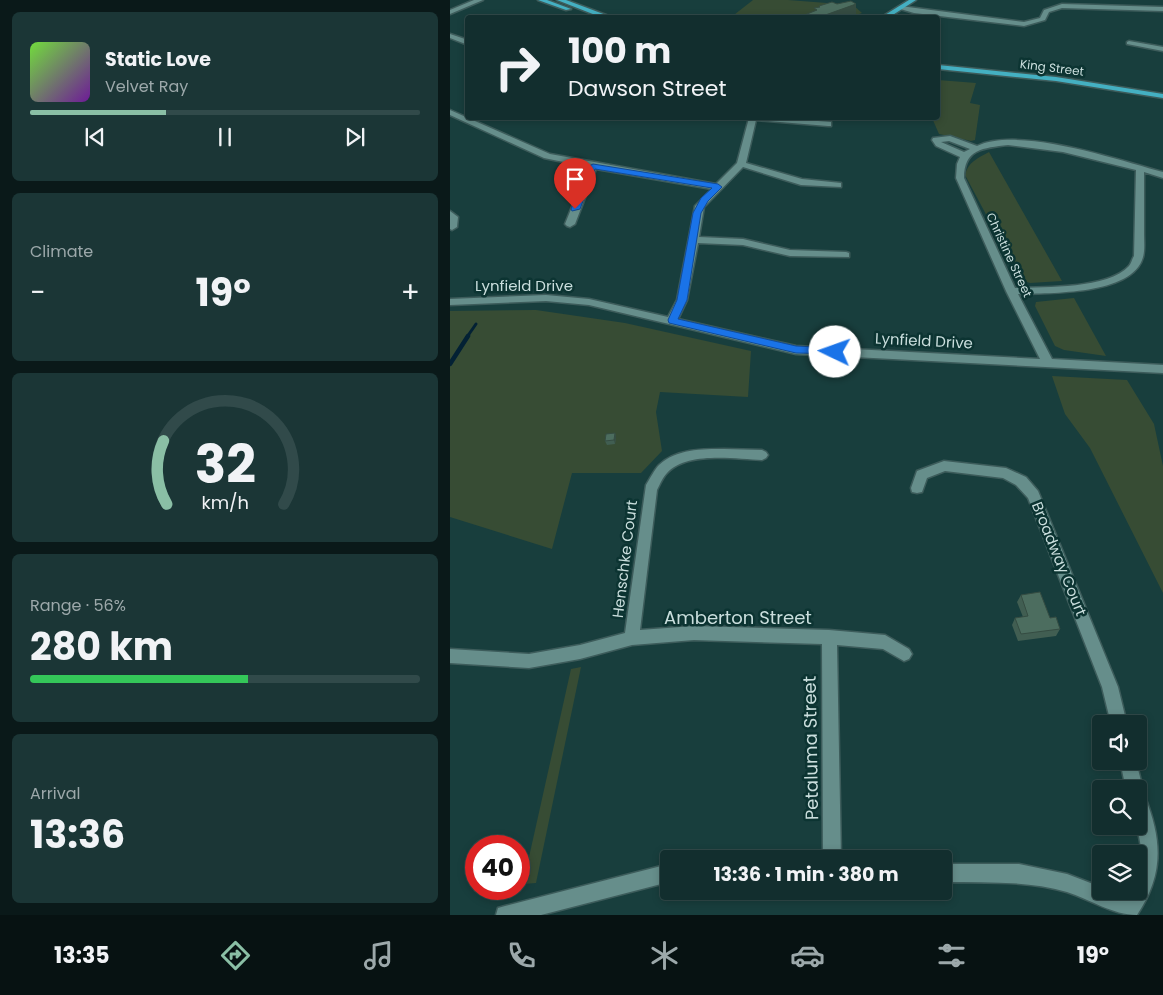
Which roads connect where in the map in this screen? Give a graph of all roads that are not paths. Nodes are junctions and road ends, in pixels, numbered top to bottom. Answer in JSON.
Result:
{"nodes":[{"id":1,"x":480,"y":0,"type":"edge"},
{"id":2,"x":541,"y":0,"type":"edge"},
{"id":3,"x":560,"y":0,"type":"edge"},
{"id":4,"x":913,"y":0,"type":"edge"},
{"id":5,"x":900,"y":8,"type":"junction"},
{"id":6,"x":1163,"y":9,"type":"edge"},
{"id":7,"x":450,"y":12,"type":"edge"},
{"id":8,"x":583,"y":15,"type":"edge"},
{"id":9,"x":602,"y":15,"type":"edge"},
{"id":10,"x":888,"y":15,"type":"edge"},
{"id":11,"x":450,"y":36,"type":"edge"},
{"id":12,"x":465,"y":42,"type":"edge"},
{"id":13,"x":1129,"y":43,"type":"dead end"},
{"id":14,"x":1163,"y":49,"type":"edge"},
{"id":15,"x":940,"y":67,"type":"edge"},
{"id":16,"x":940,"y":73,"type":"edge"},
{"id":17,"x":1163,"y":96,"type":"edge"},
{"id":18,"x":1163,"y":102,"type":"edge"},
{"id":19,"x":450,"y":112,"type":"edge"},
{"id":20,"x":465,"y":119,"type":"edge"},
{"id":21,"x":468,"y":120,"type":"edge"},
{"id":22,"x":753,"y":120,"type":"edge"},
{"id":23,"x":779,"y":120,"type":"edge"},
{"id":24,"x":828,"y":124,"type":"dead end"},
{"id":25,"x":977,"y":149,"type":"junction"},
{"id":26,"x":966,"y":156,"type":"junction"},
{"id":27,"x":741,"y":164,"type":"junction"},
{"id":28,"x":593,"y":166,"type":"junction"},
{"id":29,"x":1140,"y":169,"type":"junction"},
{"id":30,"x":1163,"y":175,"type":"edge"},
{"id":31,"x":838,"y":186,"type":"dead end"},
{"id":32,"x":718,"y":187,"type":"junction"},
{"id":33,"x":450,"y":214,"type":"edge"},
{"id":34,"x":570,"y":224,"type":"dead end"},
{"id":35,"x":452,"y":227,"type":"dead end"},
{"id":36,"x":692,"y":240,"type":"junction"},
{"id":37,"x":846,"y":254,"type":"dead end"},
{"id":38,"x":1011,"y":291,"type":"junction"},
{"id":39,"x":450,"y":302,"type":"edge"},
{"id":40,"x":672,"y":320,"type":"junction"},
{"id":41,"x":1048,"y":363,"type":"junction"},
{"id":42,"x":1163,"y":369,"type":"edge"},
{"id":43,"x":762,"y":456,"type":"dead end"},
{"id":44,"x":917,"y":488,"type":"dead end"},
{"id":45,"x":829,"y":637,"type":"junction"},
{"id":46,"x":632,"y":638,"type":"junction"},
{"id":47,"x":904,"y":654,"type":"dead end"},
{"id":48,"x":450,"y":656,"type":"edge"},
{"id":49,"x":1117,"y":715,"type":"edge"},
{"id":50,"x":1147,"y":835,"type":"edge"},
{"id":51,"x":832,"y":850,"type":"edge"},
{"id":52,"x":952,"y":872,"type":"edge"},
{"id":53,"x":660,"y":875,"type":"edge"},
{"id":54,"x":1131,"y":912,"type":"edge"},
{"id":55,"x":505,"y":915,"type":"edge"}],
"edges":[{"from":1,"to":7,"type":"street"},
{"from":2,"to":8,"type":"main road"},
{"from":3,"to":9,"type":"main road"},
{"from":4,"to":5,"type":"main road"},
{"from":5,"to":6,"type":"street"},
{"from":5,"to":10,"type":"main road"},
{"from":11,"to":12,"type":"street"},
{"from":13,"to":14,"type":"street"},
{"from":15,"to":17,"type":"main road","name":"King Street"},
{"from":16,"to":18,"type":"main road","name":"King Street"},
{"from":19,"to":20,"type":"street"},
{"from":21,"to":28,"type":"street"},
{"from":22,"to":27,"type":"street"},
{"from":23,"to":24,"type":"street"},
{"from":25,"to":26,"type":"street"},
{"from":25,"to":26,"type":"street"},
{"from":25,"to":29,"type":"street"},
{"from":26,"to":38,"type":"street","name":"Christine Street"},
{"from":27,"to":31,"type":"street"},
{"from":27,"to":32,"type":"street"},
{"from":28,"to":32,"type":"street"},
{"from":28,"to":34,"type":"street"},
{"from":29,"to":30,"type":"street"},
{"from":29,"to":38,"type":"street"},
{"from":32,"to":36,"type":"street"},
{"from":33,"to":35,"type":"street"},
{"from":36,"to":37,"type":"street"},
{"from":36,"to":40,"type":"street"},
{"from":38,"to":41,"type":"street","name":"Christine Street"},
{"from":39,"to":40,"type":"street","name":"Lynfield Drive"},
{"from":40,"to":41,"type":"street","name":"Lynfield Drive"},
{"from":41,"to":42,"type":"street","name":"Lynfield Drive"},
{"from":43,"to":46,"type":"street","name":"Henschke Court"},
{"from":44,"to":49,"type":"street","name":"Broadway Court"},
{"from":45,"to":46,"type":"street","name":"Amberton Street"},
{"from":45,"to":47,"type":"street","name":"Amberton Street"},
{"from":45,"to":51,"type":"street","name":"Petaluma Street"},
{"from":46,"to":48,"type":"street","name":"Amberton Street"},
{"from":50,"to":54,"type":"street"},
{"from":52,"to":54,"type":"street"},
{"from":53,"to":55,"type":"street"}]}
